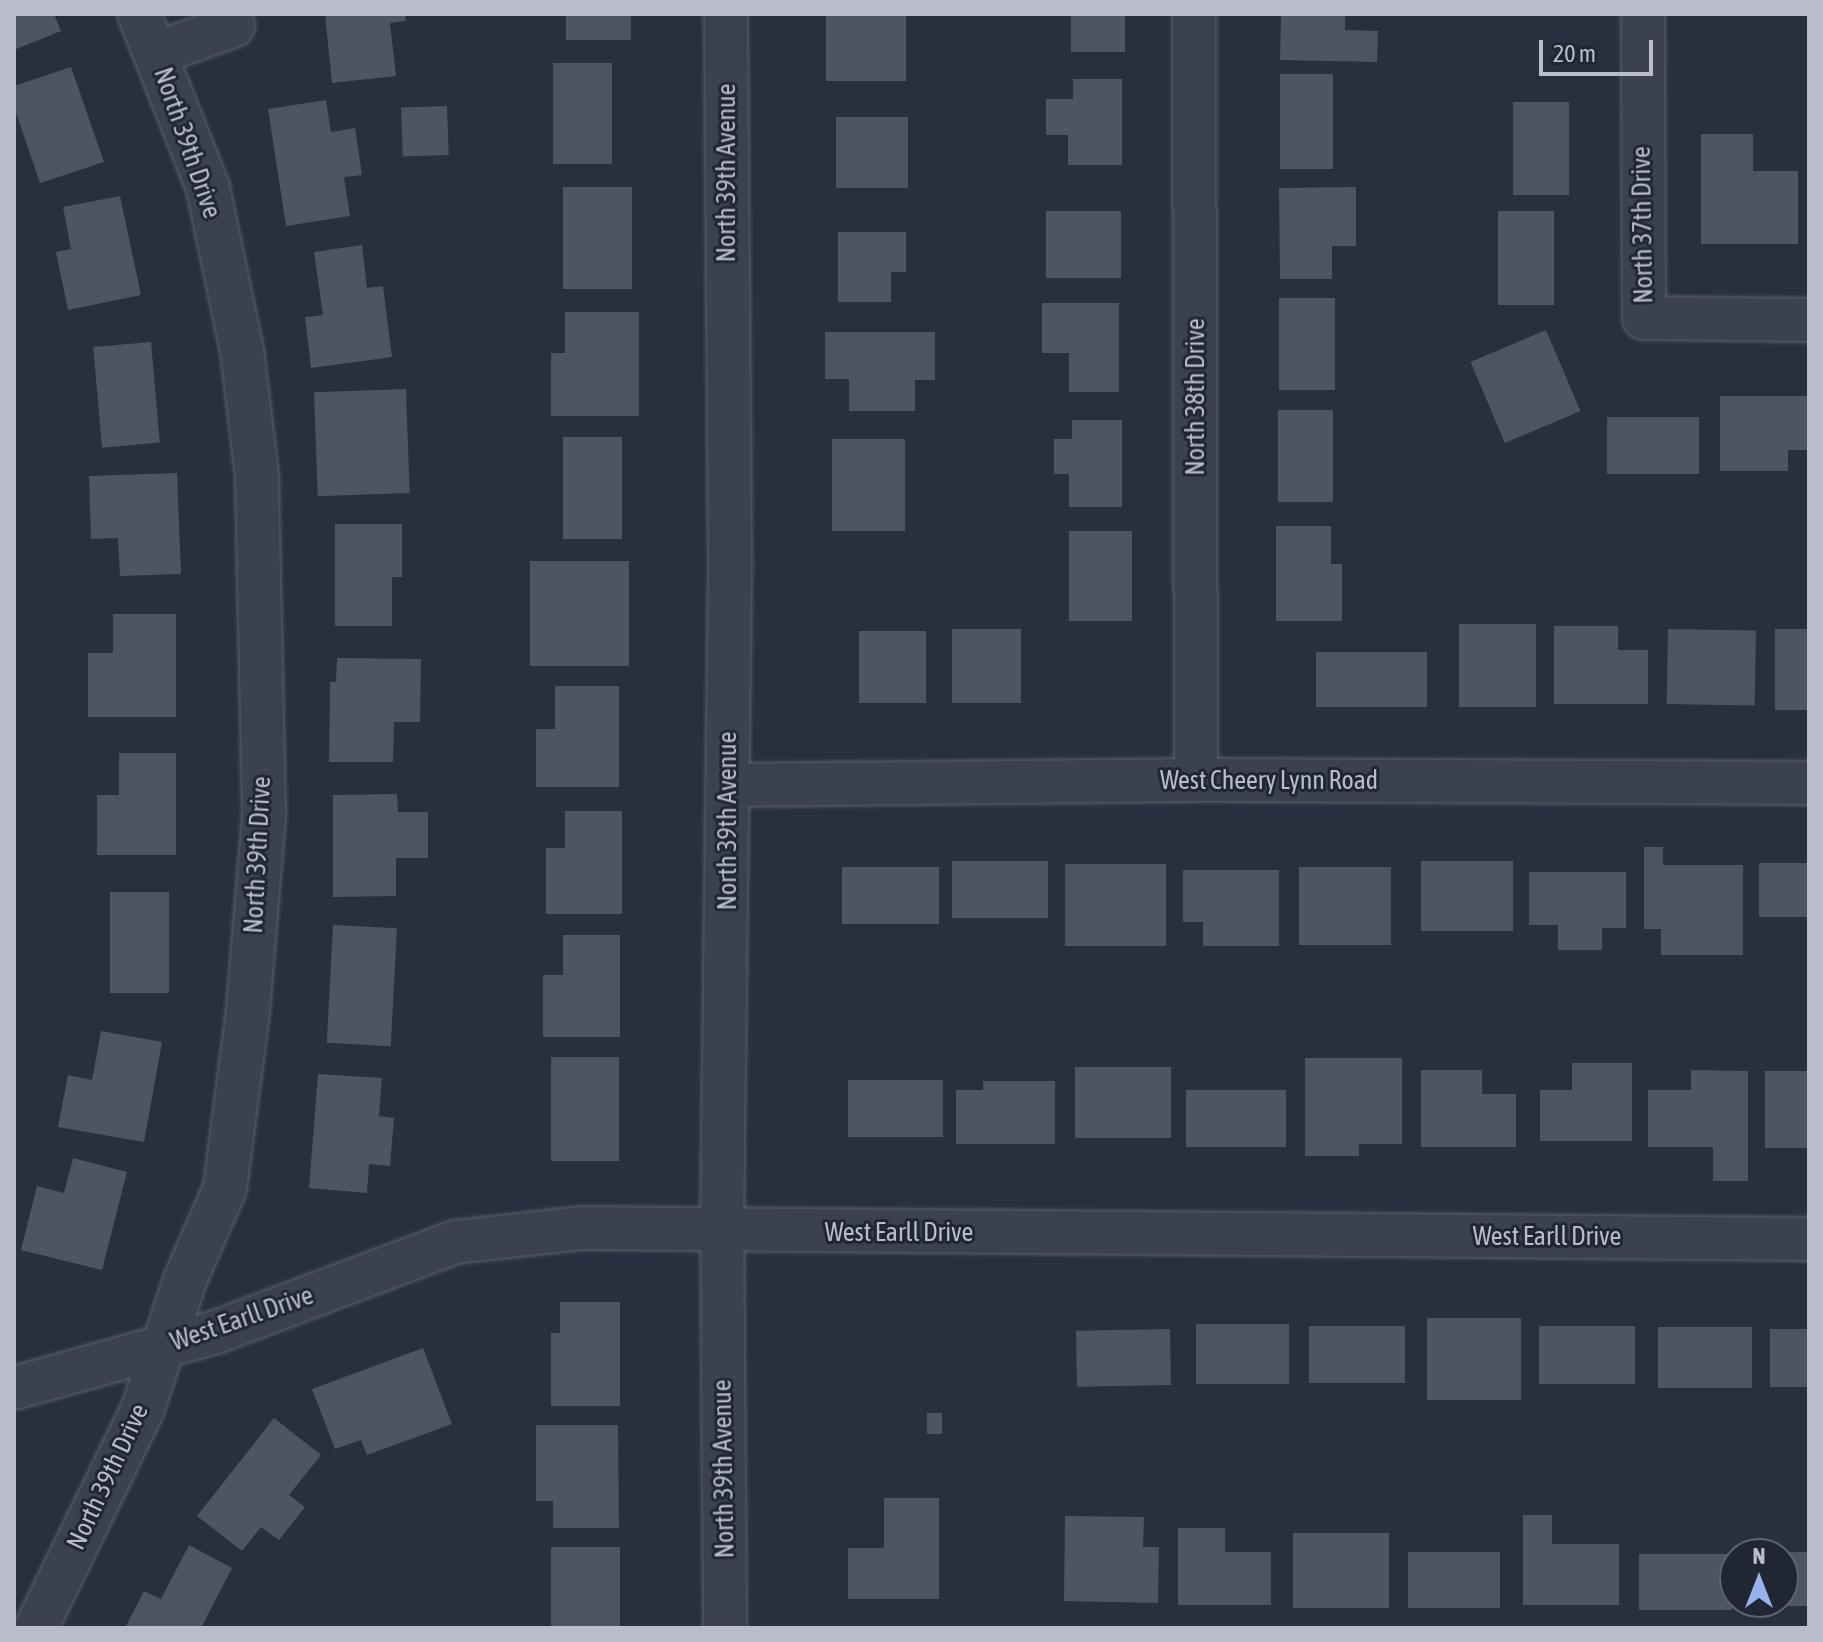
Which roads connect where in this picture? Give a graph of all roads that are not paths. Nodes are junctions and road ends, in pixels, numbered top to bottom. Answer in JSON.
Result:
{"nodes":[{"id":1,"x":139,"y":14,"type":"edge"},
{"id":2,"x":726,"y":14,"type":"edge"},
{"id":3,"x":1194,"y":14,"type":"edge"},
{"id":4,"x":1643,"y":14,"type":"edge"},
{"id":5,"x":233,"y":26,"type":"dead end"},
{"id":6,"x":157,"y":53,"type":"junction"},
{"id":7,"x":1809,"y":320,"type":"edge"},
{"id":8,"x":1196,"y":780,"type":"junction"},
{"id":9,"x":1809,"y":783,"type":"edge"},
{"id":10,"x":729,"y":785,"type":"junction"},
{"id":11,"x":722,"y":1231,"type":"junction"},
{"id":12,"x":1809,"y":1239,"type":"edge"},
{"id":13,"x":165,"y":1346,"type":"junction"},
{"id":14,"x":14,"y":1388,"type":"edge"},
{"id":15,"x":36,"y":1628,"type":"edge"},
{"id":16,"x":725,"y":1628,"type":"edge"}],
"edges":[{"from":1,"to":6,"type":"street","name":"North 39th Drive"},
{"from":2,"to":10,"type":"street","name":"North 39th Avenue"},
{"from":3,"to":8,"type":"street","name":"North 38th Drive"},
{"from":4,"to":7,"type":"street","name":"North 37th Drive"},
{"from":5,"to":6,"type":"street","name":"North 39th Drive"},
{"from":6,"to":13,"type":"street","name":"North 39th Drive"},
{"from":8,"to":9,"type":"street","name":"West Cheery Lynn Road"},
{"from":8,"to":10,"type":"street","name":"West Cheery Lynn Road"},
{"from":10,"to":11,"type":"street","name":"North 39th Avenue"},
{"from":11,"to":12,"type":"street","name":"West Earll Drive"},
{"from":11,"to":13,"type":"street","name":"West Earll Drive"},
{"from":11,"to":16,"type":"street","name":"North 39th Avenue"},
{"from":13,"to":14,"type":"street","name":"West Earll Drive"},
{"from":13,"to":15,"type":"street","name":"North 39th Drive"}]}
